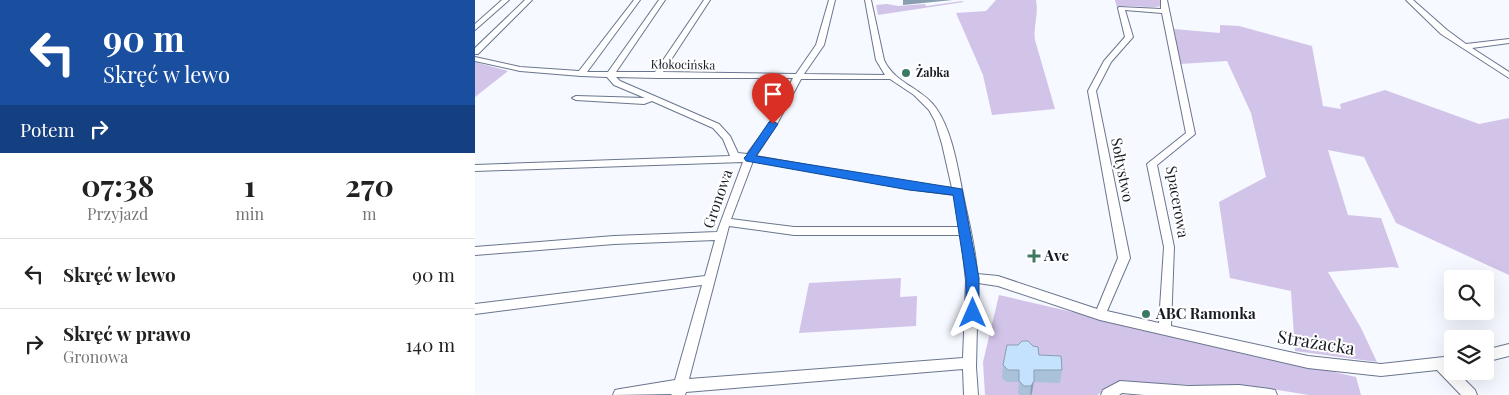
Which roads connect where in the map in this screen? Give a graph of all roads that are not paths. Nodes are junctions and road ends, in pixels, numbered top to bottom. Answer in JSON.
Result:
{"nodes":[{"id":1,"x":506,"y":0,"type":"edge"},
{"id":2,"x":529,"y":0,"type":"edge"},
{"id":3,"x":637,"y":0,"type":"edge"},
{"id":4,"x":662,"y":0,"type":"edge"},
{"id":5,"x":707,"y":0,"type":"edge"},
{"id":6,"x":832,"y":0,"type":"edge"},
{"id":7,"x":868,"y":0,"type":"edge"},
{"id":8,"x":1165,"y":0,"type":"edge"},
{"id":9,"x":1409,"y":0,"type":"edge"},
{"id":10,"x":1165,"y":10,"type":"junction"},
{"id":11,"x":475,"y":28,"type":"edge"},
{"id":12,"x":1509,"y":40,"type":"edge"},
{"id":13,"x":1466,"y":46,"type":"junction"},
{"id":14,"x":475,"y":52,"type":"edge"},
{"id":15,"x":475,"y":59,"type":"edge"},
{"id":16,"x":581,"y":74,"type":"junction"},
{"id":17,"x":610,"y":75,"type":"junction"},
{"id":18,"x":657,"y":76,"type":"junction"},
{"id":19,"x":1509,"y":76,"type":"edge"},
{"id":20,"x":892,"y":77,"type":"junction"},
{"id":21,"x":798,"y":78,"type":"junction"},
{"id":22,"x":576,"y":98,"type":"dead end"},
{"id":23,"x":653,"y":99,"type":"junction"},
{"id":24,"x":749,"y":158,"type":"junction"},
{"id":25,"x":475,"y":168,"type":"edge"},
{"id":26,"x":958,"y":192,"type":"junction"},
{"id":27,"x":725,"y":222,"type":"junction"},
{"id":28,"x":965,"y":231,"type":"junction"},
{"id":29,"x":721,"y":236,"type":"junction"},
{"id":30,"x":475,"y":251,"type":"edge"},
{"id":31,"x":972,"y":278,"type":"junction"},
{"id":32,"x":708,"y":280,"type":"junction"},
{"id":33,"x":475,"y":309,"type":"edge"},
{"id":34,"x":1100,"y":315,"type":"junction"},
{"id":35,"x":1165,"y":329,"type":"junction"},
{"id":36,"x":1509,"y":350,"type":"edge"},
{"id":37,"x":1494,"y":354,"type":"edge"},
{"id":38,"x":1444,"y":363,"type":"edge"},
{"id":39,"x":970,"y":364,"type":"junction"},
{"id":40,"x":1459,"y":380,"type":"edge"},
{"id":41,"x":679,"y":390,"type":"edge"},
{"id":42,"x":621,"y":395,"type":"edge"},
{"id":43,"x":971,"y":395,"type":"edge"},
{"id":44,"x":1108,"y":395,"type":"edge"},
{"id":45,"x":1270,"y":395,"type":"edge"},
{"id":46,"x":1470,"y":395,"type":"edge"}],
"edges":[{"from":1,"to":11,"type":"street"},
{"from":2,"to":14,"type":"street"},
{"from":3,"to":16,"type":"street"},
{"from":4,"to":17,"type":"street"},
{"from":5,"to":18,"type":"street"},
{"from":6,"to":21,"type":"street","name":"Gronowa"},
{"from":7,"to":20,"type":"street"},
{"from":8,"to":10,"type":"street"},
{"from":9,"to":13,"type":"street"},
{"from":10,"to":34,"type":"street","name":"Sołtystwo"},
{"from":10,"to":35,"type":"street","name":"Spacerowa"},
{"from":12,"to":13,"type":"street"},
{"from":13,"to":19,"type":"street"},
{"from":15,"to":16,"type":"street","name":"Kłokocińska"},
{"from":16,"to":17,"type":"street","name":"Kłokocińska"},
{"from":17,"to":18,"type":"street","name":"Kłokocińska"},
{"from":17,"to":23,"type":"street"},
{"from":18,"to":21,"type":"street","name":"Kłokocińska"},
{"from":20,"to":21,"type":"street","name":"Kłokocińska"},
{"from":20,"to":26,"type":"street"},
{"from":21,"to":24,"type":"street","name":"Gronowa"},
{"from":22,"to":23,"type":"street"},
{"from":23,"to":24,"type":"street"},
{"from":24,"to":25,"type":"street"},
{"from":24,"to":26,"type":"street"},
{"from":24,"to":27,"type":"street","name":"Gronowa"},
{"from":26,"to":28,"type":"street"},
{"from":27,"to":28,"type":"street"},
{"from":27,"to":29,"type":"street","name":"Gronowa"},
{"from":28,"to":31,"type":"street"},
{"from":29,"to":30,"type":"street"},
{"from":29,"to":32,"type":"street","name":"Gronowa"},
{"from":31,"to":34,"type":"street","name":"Strażacka"},
{"from":31,"to":39,"type":"street"},
{"from":32,"to":33,"type":"street"},
{"from":32,"to":41,"type":"street","name":"Gronowa"},
{"from":34,"to":35,"type":"street","name":"Strażacka"},
{"from":35,"to":38,"type":"street","name":"Strażacka"},
{"from":36,"to":37,"type":"street"},
{"from":39,"to":41,"type":"street"},
{"from":39,"to":43,"type":"street"},
{"from":40,"to":46,"type":"street"},
{"from":41,"to":42,"type":"street"},
{"from":44,"to":45,"type":"street"}]}
